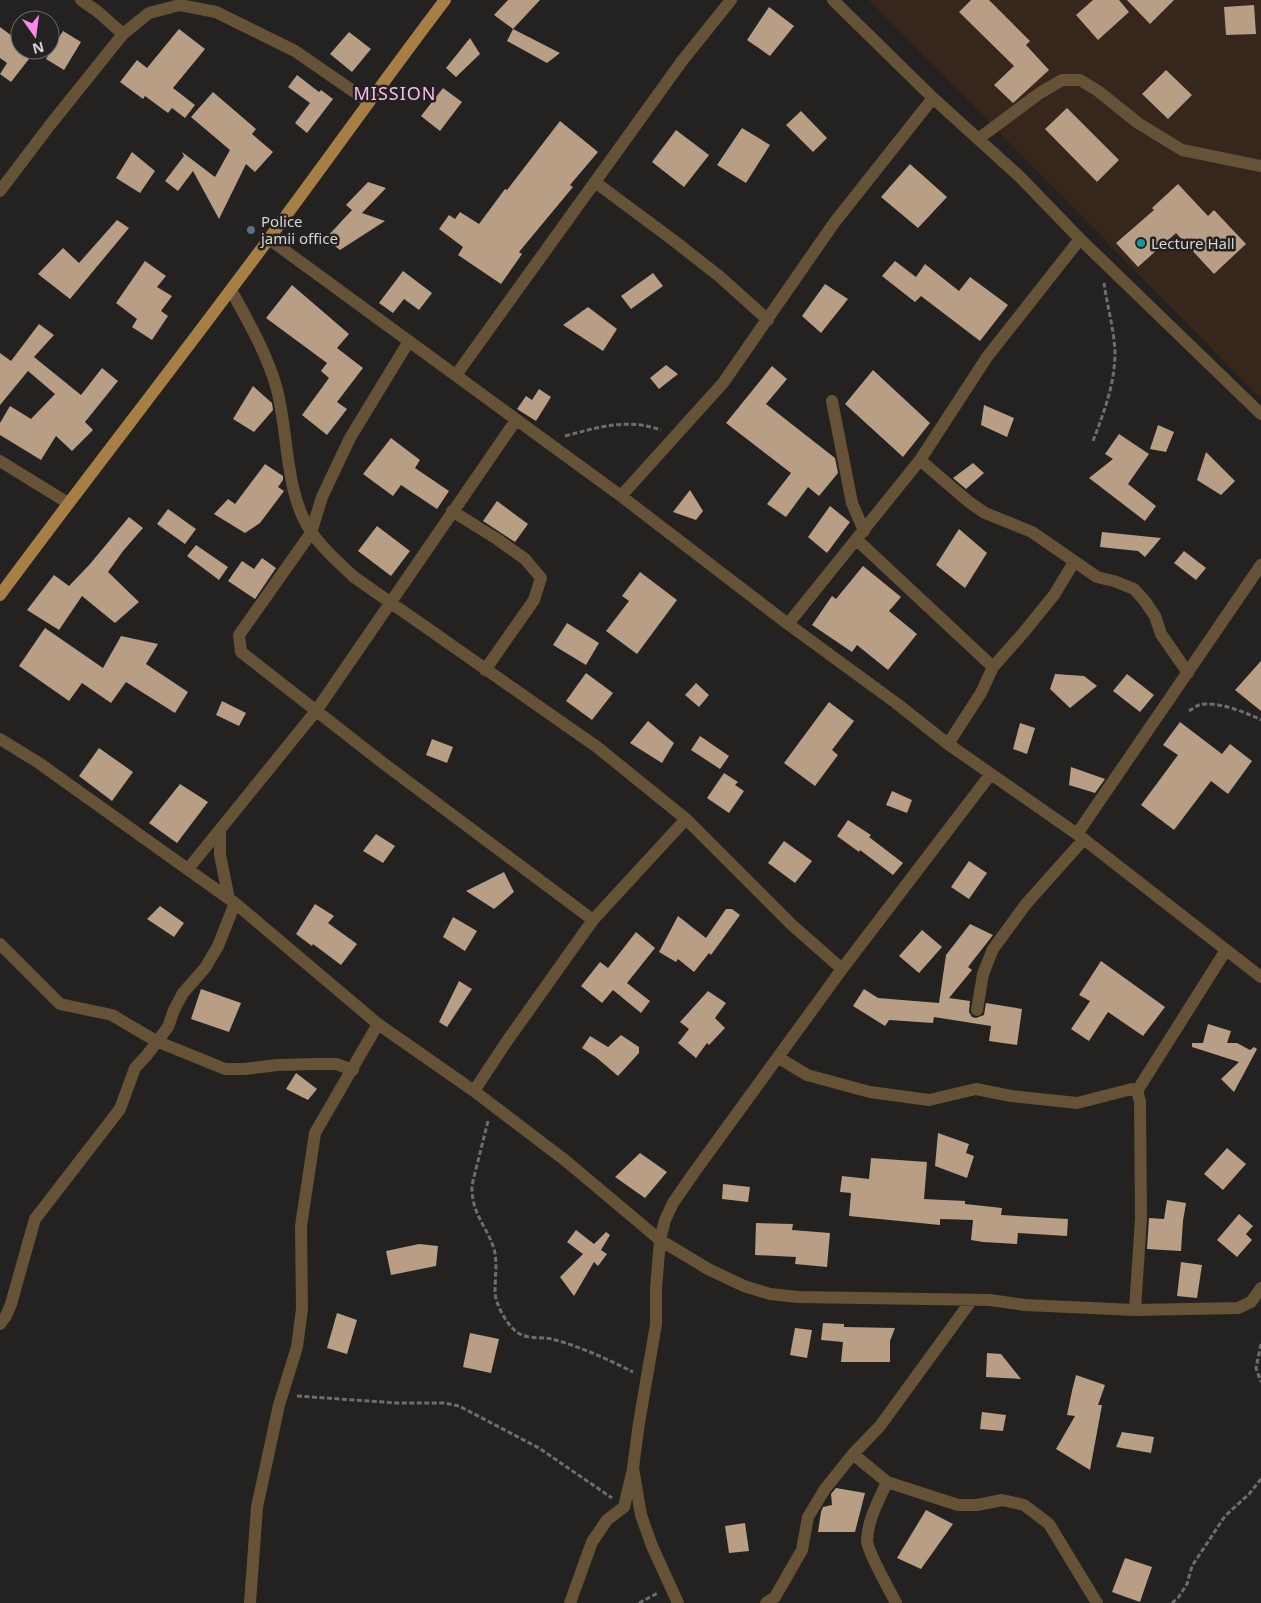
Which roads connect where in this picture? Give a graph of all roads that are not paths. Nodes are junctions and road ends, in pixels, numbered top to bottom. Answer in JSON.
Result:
{"nodes":[{"id":1,"x":81,"y":0,"type":"edge"},
{"id":2,"x":445,"y":0,"type":"edge"},
{"id":3,"x":731,"y":0,"type":"edge"},
{"id":4,"x":833,"y":0,"type":"edge"},
{"id":5,"x":123,"y":34,"type":"junction"},
{"id":6,"x":933,"y":98,"type":"junction"},
{"id":7,"x":369,"y":102,"type":"junction"},
{"id":8,"x":978,"y":139,"type":"junction"},
{"id":9,"x":1261,"y":166,"type":"edge"},
{"id":10,"x":595,"y":182,"type":"junction"},
{"id":11,"x":0,"y":190,"type":"edge"},
{"id":12,"x":270,"y":239,"type":"junction"},
{"id":13,"x":1080,"y":239,"type":"junction"},
{"id":14,"x":231,"y":290,"type":"junction"},
{"id":15,"x":768,"y":320,"type":"junction"},
{"id":16,"x":409,"y":341,"type":"junction"},
{"id":17,"x":456,"y":375,"type":"junction"},
{"id":18,"x":832,"y":401,"type":"dead end"},
{"id":19,"x":1261,"y":414,"type":"edge"},
{"id":20,"x":516,"y":420,"type":"junction"},
{"id":21,"x":920,"y":460,"type":"junction"},
{"id":22,"x":0,"y":462,"type":"edge"},
{"id":23,"x":621,"y":496,"type":"junction"},
{"id":24,"x":68,"y":503,"type":"junction"},
{"id":25,"x":452,"y":511,"type":"junction"},
{"id":26,"x":311,"y":532,"type":"junction"},
{"id":27,"x":860,"y":535,"type":"junction"},
{"id":28,"x":1074,"y":562,"type":"junction"},
{"id":29,"x":1261,"y":565,"type":"edge"},
{"id":30,"x":0,"y":595,"type":"edge"},
{"id":31,"x":390,"y":603,"type":"junction"},
{"id":32,"x":788,"y":624,"type":"junction"},
{"id":33,"x":993,"y":667,"type":"junction"},
{"id":34,"x":485,"y":670,"type":"junction"},
{"id":35,"x":1188,"y":673,"type":"junction"},
{"id":36,"x":316,"y":712,"type":"junction"},
{"id":37,"x":0,"y":739,"type":"edge"},
{"id":38,"x":948,"y":744,"type":"junction"},
{"id":39,"x":990,"y":775,"type":"junction"},
{"id":40,"x":686,"y":819,"type":"junction"},
{"id":41,"x":220,"y":830,"type":"junction"},
{"id":42,"x":1080,"y":836,"type":"junction"},
{"id":43,"x":188,"y":869,"type":"junction"},
{"id":44,"x":232,"y":901,"type":"junction"},
{"id":45,"x":593,"y":920,"type":"junction"},
{"id":46,"x":0,"y":944,"type":"edge"},
{"id":47,"x":1226,"y":950,"type":"junction"},
{"id":48,"x":1244,"y":963,"type":"junction"},
{"id":49,"x":1261,"y":963,"type":"edge"},
{"id":50,"x":842,"y":969,"type":"junction"},
{"id":51,"x":1261,"y":977,"type":"edge"},
{"id":52,"x":977,"y":1010,"type":"dead end"},
{"id":53,"x":378,"y":1024,"type":"junction"},
{"id":54,"x":156,"y":1041,"type":"junction"},
{"id":55,"x":779,"y":1058,"type":"junction"},
{"id":56,"x":353,"y":1070,"type":"junction"},
{"id":57,"x":474,"y":1091,"type":"junction"},
{"id":58,"x":1136,"y":1091,"type":"junction"},
{"id":59,"x":660,"y":1240,"type":"junction"},
{"id":60,"x":1261,"y":1288,"type":"edge"},
{"id":61,"x":971,"y":1301,"type":"junction"},
{"id":62,"x":1135,"y":1310,"type":"junction"},
{"id":63,"x":0,"y":1324,"type":"edge"},
{"id":64,"x":853,"y":1454,"type":"junction"},
{"id":65,"x":633,"y":1468,"type":"junction"},
{"id":66,"x":887,"y":1482,"type":"junction"},
{"id":67,"x":250,"y":1603,"type":"edge"},
{"id":68,"x":570,"y":1603,"type":"edge"},
{"id":69,"x":678,"y":1603,"type":"edge"},
{"id":70,"x":766,"y":1603,"type":"edge"},
{"id":71,"x":896,"y":1603,"type":"edge"},
{"id":72,"x":1097,"y":1603,"type":"edge"}],
"edges":[{"from":1,"to":5,"type":"street"},
{"from":2,"to":7,"type":"main road"},
{"from":3,"to":10,"type":"street"},
{"from":4,"to":6,"type":"street"},
{"from":5,"to":7,"type":"street"},
{"from":5,"to":11,"type":"street"},
{"from":6,"to":8,"type":"street"},
{"from":6,"to":15,"type":"street"},
{"from":7,"to":12,"type":"main road"},
{"from":8,"to":9,"type":"street"},
{"from":8,"to":13,"type":"street"},
{"from":10,"to":15,"type":"street"},
{"from":10,"to":17,"type":"street"},
{"from":12,"to":14,"type":"main road"},
{"from":12,"to":16,"type":"street"},
{"from":13,"to":19,"type":"street"},
{"from":13,"to":21,"type":"street"},
{"from":14,"to":24,"type":"main road"},
{"from":14,"to":26,"type":"street"},
{"from":15,"to":23,"type":"street"},
{"from":16,"to":17,"type":"street"},
{"from":16,"to":26,"type":"street"},
{"from":17,"to":20,"type":"street"},
{"from":18,"to":27,"type":"street"},
{"from":20,"to":23,"type":"street"},
{"from":20,"to":25,"type":"street"},
{"from":21,"to":27,"type":"street"},
{"from":21,"to":28,"type":"street"},
{"from":22,"to":24,"type":"street"},
{"from":23,"to":32,"type":"street"},
{"from":24,"to":30,"type":"main road"},
{"from":25,"to":31,"type":"street"},
{"from":25,"to":34,"type":"street"},
{"from":26,"to":31,"type":"street"},
{"from":26,"to":36,"type":"street"},
{"from":27,"to":32,"type":"street"},
{"from":27,"to":33,"type":"street"},
{"from":28,"to":33,"type":"street"},
{"from":28,"to":35,"type":"street"},
{"from":29,"to":35,"type":"street"},
{"from":31,"to":34,"type":"street"},
{"from":31,"to":36,"type":"street"},
{"from":32,"to":38,"type":"street"},
{"from":33,"to":38,"type":"street"},
{"from":34,"to":40,"type":"street"},
{"from":35,"to":42,"type":"street"},
{"from":36,"to":41,"type":"street"},
{"from":36,"to":45,"type":"street"},
{"from":37,"to":43,"type":"street"},
{"from":38,"to":39,"type":"street"},
{"from":39,"to":42,"type":"street"},
{"from":39,"to":50,"type":"street"},
{"from":40,"to":45,"type":"street"},
{"from":40,"to":50,"type":"street"},
{"from":41,"to":43,"type":"street"},
{"from":41,"to":44,"type":"street"},
{"from":42,"to":47,"type":"street"},
{"from":42,"to":52,"type":"street"},
{"from":43,"to":44,"type":"street"},
{"from":44,"to":53,"type":"street"},
{"from":44,"to":54,"type":"street"},
{"from":45,"to":57,"type":"street"},
{"from":46,"to":54,"type":"street"},
{"from":47,"to":48,"type":"street"},
{"from":47,"to":58,"type":"street"},
{"from":48,"to":49,"type":"street"},
{"from":48,"to":51,"type":"street"},
{"from":50,"to":55,"type":"street"},
{"from":53,"to":56,"type":"street"},
{"from":53,"to":57,"type":"street"},
{"from":54,"to":56,"type":"street"},
{"from":54,"to":63,"type":"street"},
{"from":55,"to":58,"type":"street"},
{"from":55,"to":59,"type":"street"},
{"from":56,"to":67,"type":"street"},
{"from":57,"to":59,"type":"street"},
{"from":58,"to":62,"type":"street"},
{"from":59,"to":61,"type":"street"},
{"from":59,"to":65,"type":"street"},
{"from":60,"to":62,"type":"street"},
{"from":61,"to":62,"type":"street"},
{"from":61,"to":64,"type":"street"},
{"from":64,"to":66,"type":"street"},
{"from":64,"to":70,"type":"street"},
{"from":65,"to":68,"type":"street"},
{"from":65,"to":69,"type":"street"},
{"from":66,"to":71,"type":"street"},
{"from":66,"to":72,"type":"street"}]}
